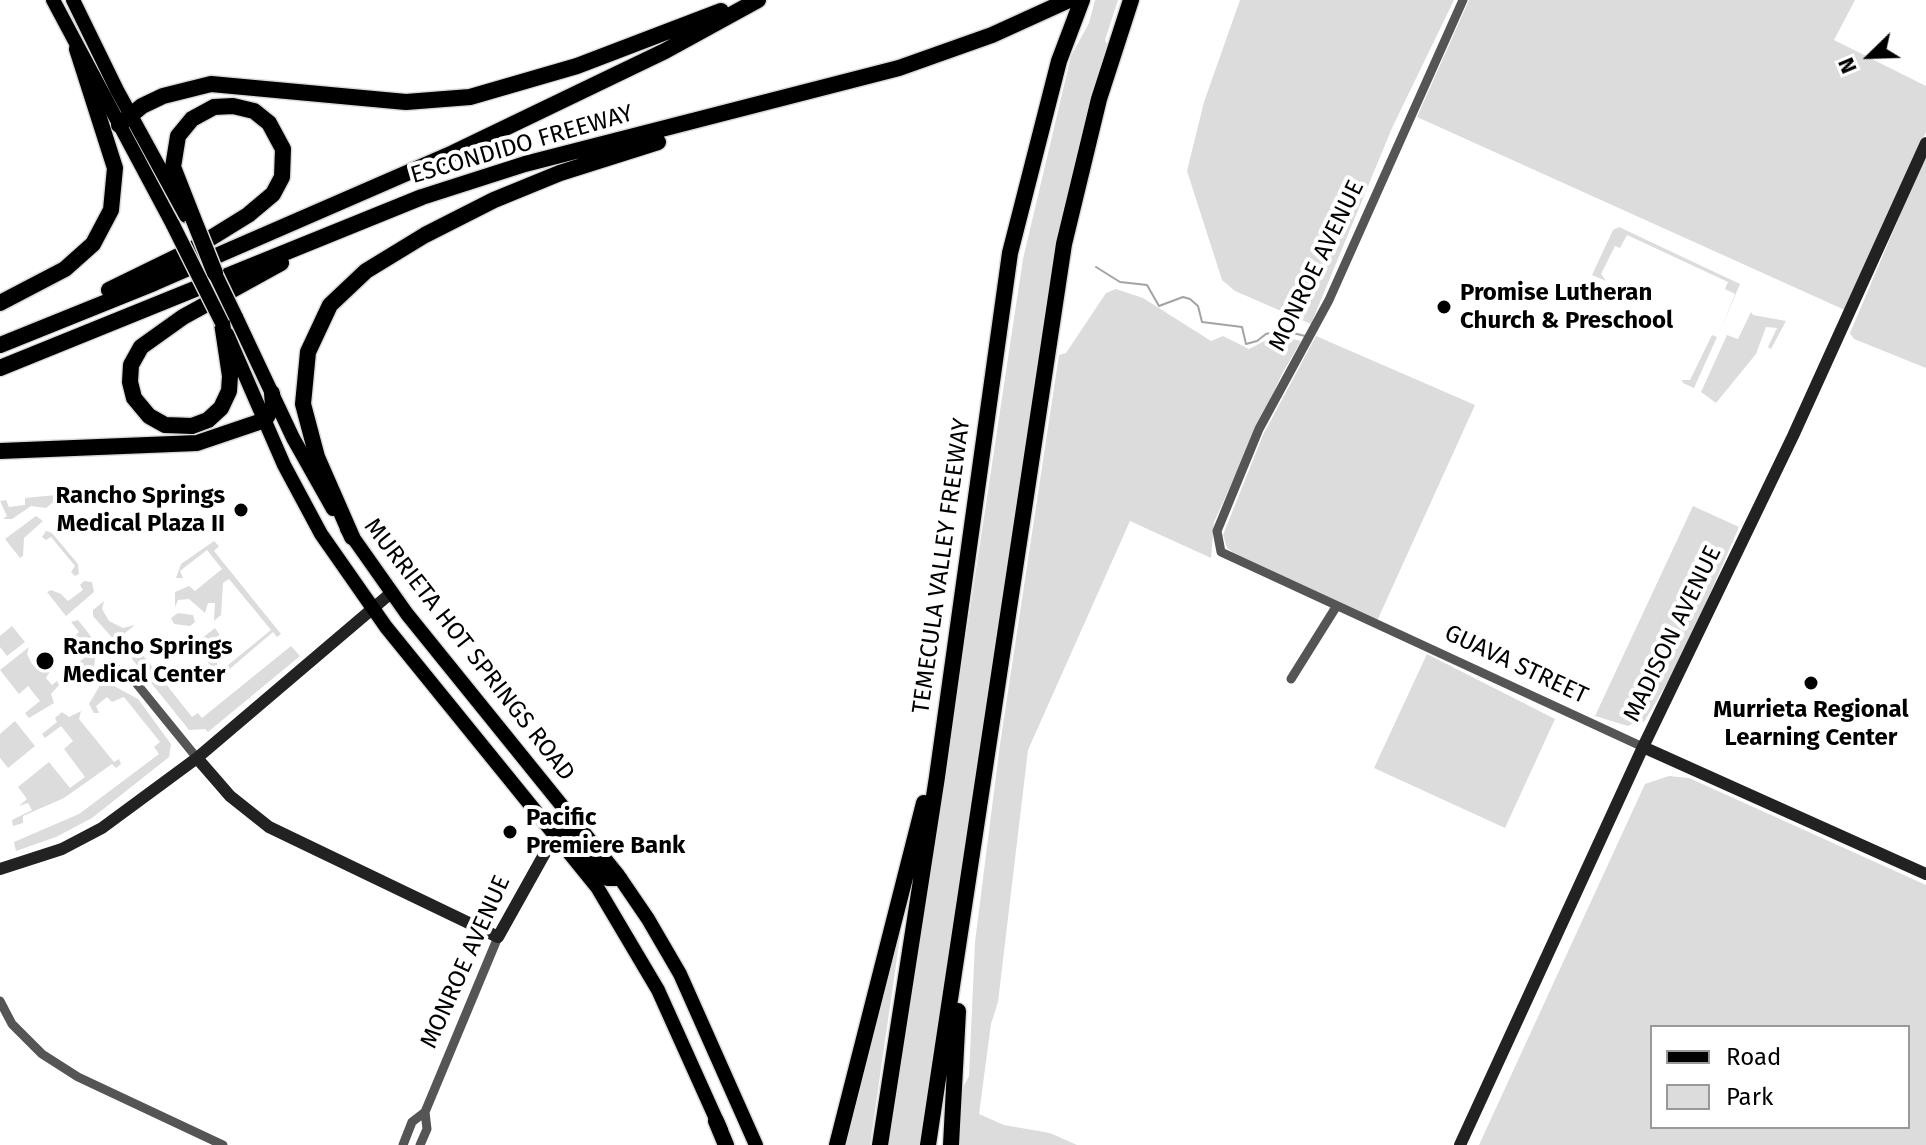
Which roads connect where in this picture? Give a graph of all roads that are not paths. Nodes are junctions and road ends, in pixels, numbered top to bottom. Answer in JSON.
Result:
{"nodes":[{"id":1,"x":53,"y":0,"type":"edge"},
{"id":2,"x":73,"y":0,"type":"edge"},
{"id":3,"x":749,"y":0,"type":"edge"},
{"id":4,"x":758,"y":0,"type":"edge"},
{"id":5,"x":1069,"y":0,"type":"edge"},
{"id":6,"x":1075,"y":0,"type":"edge"},
{"id":7,"x":1082,"y":0,"type":"edge"},
{"id":8,"x":1131,"y":0,"type":"edge"},
{"id":9,"x":1463,"y":0,"type":"edge"},
{"id":10,"x":77,"y":49,"type":"junction"},
{"id":11,"x":1059,"y":61,"type":"junction"},
{"id":12,"x":797,"y":97,"type":"junction"},
{"id":13,"x":124,"y":120,"type":"junction"},
{"id":14,"x":1926,"y":143,"type":"edge"},
{"id":15,"x":191,"y":219,"type":"junction"},
{"id":16,"x":317,"y":238,"type":"junction"},
{"id":17,"x":215,"y":273,"type":"joint"},
{"id":18,"x":0,"y":303,"type":"edge"},
{"id":19,"x":71,"y":316,"type":"junction"},
{"id":20,"x":229,"y":320,"type":"junction"},
{"id":21,"x":0,"y":345,"type":"edge"},
{"id":22,"x":0,"y":368,"type":"edge"},
{"id":23,"x":272,"y":393,"type":"junction"},
{"id":24,"x":265,"y":420,"type":"junction"},
{"id":25,"x":0,"y":451,"type":"edge"},
{"id":26,"x":352,"y":537,"type":"junction"},
{"id":27,"x":1221,"y":552,"type":"joint"},
{"id":28,"x":391,"y":593,"type":"junction"},
{"id":29,"x":1336,"y":607,"type":"junction"},
{"id":30,"x":373,"y":609,"type":"junction"},
{"id":31,"x":110,"y":665,"type":"dead end"},
{"id":32,"x":1291,"y":679,"type":"dead end"},
{"id":33,"x":1643,"y":747,"type":"junction"},
{"id":34,"x":197,"y":758,"type":"junction"},
{"id":35,"x":937,"y":777,"type":"junction"},
{"id":36,"x":973,"y":833,"type":"junction"},
{"id":37,"x":555,"y":835,"type":"junction"},
{"id":38,"x":0,"y":869,"type":"edge"},
{"id":39,"x":1926,"y":874,"type":"edge"},
{"id":40,"x":621,"y":879,"type":"junction"},
{"id":41,"x":498,"y":937,"type":"junction"},
{"id":42,"x":0,"y":1001,"type":"edge"},
{"id":43,"x":425,"y":1112,"type":"junction"},
{"id":44,"x":716,"y":1121,"type":"joint"},
{"id":45,"x":223,"y":1145,"type":"edge"},
{"id":46,"x":403,"y":1145,"type":"edge"},
{"id":47,"x":420,"y":1145,"type":"edge"},
{"id":48,"x":727,"y":1145,"type":"edge"},
{"id":49,"x":756,"y":1145,"type":"edge"},
{"id":50,"x":837,"y":1145,"type":"edge"},
{"id":51,"x":880,"y":1145,"type":"edge"},
{"id":52,"x":928,"y":1145,"type":"edge"},
{"id":53,"x":951,"y":1145,"type":"edge"},
{"id":54,"x":1460,"y":1145,"type":"edge"}],
"edges":[{"from":1,"to":10,"type":"main road","name":"MURRIETA HOT SPRINGS ROAD"},
{"from":2,"to":13,"type":"main road","name":"MURRIETA HOT SPRINGS ROAD"},
{"from":3,"to":13,"type":"highway"},
{"from":4,"to":19,"type":"highway","name":"ESCONDIDO FREEWAY"},
{"from":5,"to":12,"type":"highway","name":"ESCONDIDO FREEWAY"},
{"from":6,"to":11,"type":"highway"},
{"from":7,"to":11,"type":"highway","name":"TEMECULA VALLEY FREEWAY"},
{"from":8,"to":36,"type":"highway"},
{"from":9,"to":27,"type":"street","name":"MONROE AVENUE"},
{"from":10,"to":13,"type":"main road","name":"MURRIETA HOT SPRINGS ROAD"},
{"from":10,"to":18,"type":"highway"},
{"from":11,"to":35,"type":"highway","name":"TEMECULA VALLEY FREEWAY"},
{"from":12,"to":16,"type":"highway","name":"ESCONDIDO FREEWAY"},
{"from":12,"to":26,"type":"highway"},
{"from":13,"to":15,"type":"main road","name":"MURRIETA HOT SPRINGS ROAD"},
{"from":13,"to":20,"type":"main road","name":"MURRIETA HOT SPRINGS ROAD","bridge":true},
{"from":14,"to":33,"type":"street","name":"MADISON AVENUE"},
{"from":15,"to":17,"type":"highway","bridge":true},
{"from":15,"to":19,"type":"highway"},
{"from":16,"to":20,"type":"highway"},
{"from":16,"to":22,"type":"highway","name":"ESCONDIDO FREEWAY"},
{"from":17,"to":20,"type":"main road","name":"MURRIETA HOT SPRINGS ROAD","bridge":true},
{"from":19,"to":21,"type":"highway","name":"ESCONDIDO FREEWAY"},
{"from":20,"to":23,"type":"main road","name":"MURRIETA HOT SPRINGS ROAD"},
{"from":20,"to":24,"type":"main road","name":"MURRIETA HOT SPRINGS ROAD"},
{"from":23,"to":24,"type":"highway"},
{"from":23,"to":26,"type":"main road","name":"MURRIETA HOT SPRINGS ROAD"},
{"from":24,"to":25,"type":"highway"},
{"from":24,"to":30,"type":"main road","name":"MURRIETA HOT SPRINGS ROAD"},
{"from":26,"to":28,"type":"main road","name":"MURRIETA HOT SPRINGS ROAD"},
{"from":27,"to":29,"type":"street","name":"GUAVA STREET"},
{"from":28,"to":30,"type":"street"},
{"from":28,"to":40,"type":"main road","name":"MURRIETA HOT SPRINGS ROAD"},
{"from":29,"to":32,"type":"street"},
{"from":29,"to":33,"type":"street","name":"GUAVA STREET"},
{"from":30,"to":34,"type":"street"},
{"from":30,"to":37,"type":"main road","name":"MURRIETA HOT SPRINGS ROAD"},
{"from":31,"to":34,"type":"street"},
{"from":33,"to":39,"type":"street","name":"GUAVA STREET"},
{"from":33,"to":54,"type":"street","name":"MADISON AVENUE"},
{"from":34,"to":38,"type":"street"},
{"from":34,"to":41,"type":"street"},
{"from":35,"to":50,"type":"highway"},
{"from":35,"to":51,"type":"highway","name":"TEMECULA VALLEY FREEWAY"},
{"from":36,"to":52,"type":"highway"},
{"from":36,"to":53,"type":"highway"},
{"from":37,"to":40,"type":"main road"},
{"from":37,"to":41,"type":"street","name":"MONROE AVENUE"},
{"from":37,"to":44,"type":"main road","name":"MURRIETA HOT SPRINGS ROAD"},
{"from":40,"to":49,"type":"main road","name":"MURRIETA HOT SPRINGS ROAD"},
{"from":41,"to":43,"type":"street","name":"MONROE AVENUE"},
{"from":42,"to":45,"type":"street"},
{"from":43,"to":46,"type":"street","name":"MONROE AVENUE"},
{"from":43,"to":47,"type":"street","name":"MONROE AVENUE"},
{"from":44,"to":48,"type":"highway"}]}
